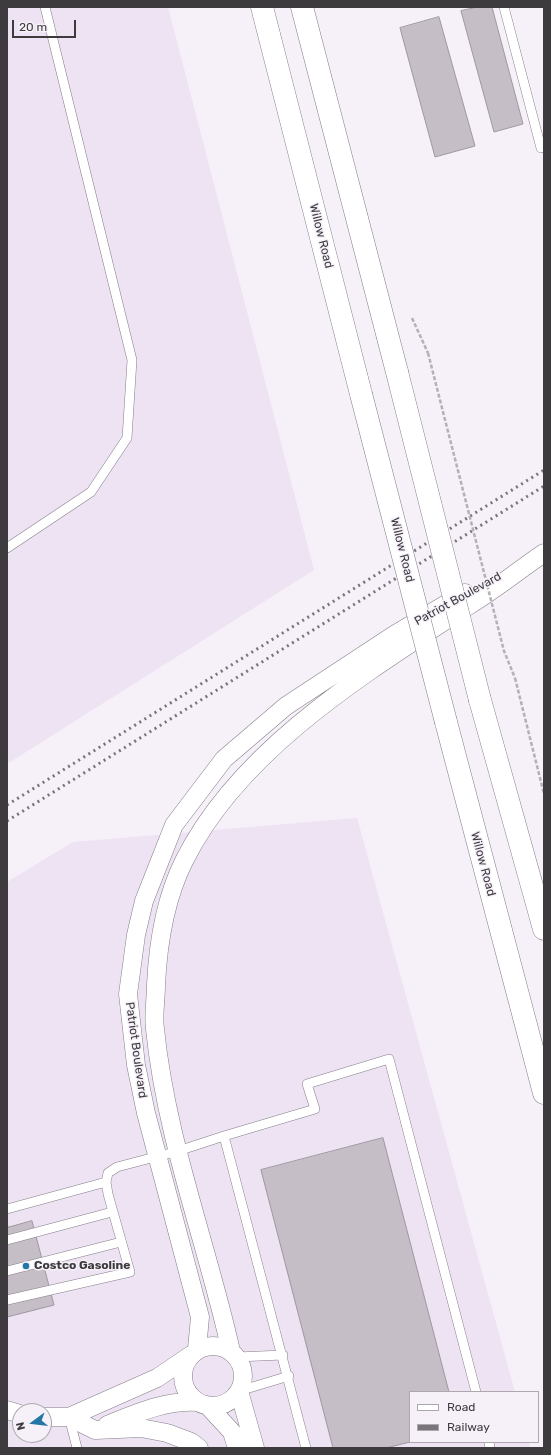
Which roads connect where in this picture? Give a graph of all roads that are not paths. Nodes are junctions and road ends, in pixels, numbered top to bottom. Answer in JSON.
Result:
{"nodes":[{"id":1,"x":45,"y":7,"type":"edge"},
{"id":2,"x":262,"y":7,"type":"edge"},
{"id":3,"x":302,"y":7,"type":"edge"},
{"id":4,"x":504,"y":7,"type":"edge"},
{"id":5,"x":541,"y":148,"type":"dead end"},
{"id":6,"x":7,"y":548,"type":"edge"},
{"id":7,"x":544,"y":553,"type":"edge"},
{"id":8,"x":522,"y":567,"type":"junction"},
{"id":9,"x":544,"y":930,"type":"edge"},
{"id":10,"x":544,"y":1093,"type":"edge"},
{"id":11,"x":224,"y":1136,"type":"junction"},
{"id":12,"x":178,"y":1151,"type":"junction"},
{"id":13,"x":158,"y":1157,"type":"junction"},
{"id":14,"x":106,"y":1182,"type":"junction"},
{"id":15,"x":7,"y":1209,"type":"edge"},
{"id":16,"x":112,"y":1212,"type":"junction"},
{"id":17,"x":7,"y":1240,"type":"edge"},
{"id":18,"x":121,"y":1242,"type":"junction"},
{"id":19,"x":7,"y":1271,"type":"edge"},
{"id":20,"x":7,"y":1300,"type":"edge"},
{"id":21,"x":194,"y":1352,"type":"junction"},
{"id":22,"x":234,"y":1354,"type":"junction"},
{"id":23,"x":283,"y":1355,"type":"junction"},
{"id":24,"x":289,"y":1376,"type":"junction"},
{"id":25,"x":240,"y":1391,"type":"junction"},
{"id":26,"x":476,"y":1391,"type":"edge"},
{"id":27,"x":203,"y":1404,"type":"junction"},
{"id":28,"x":52,"y":1417,"type":"edge"},
{"id":29,"x":69,"y":1417,"type":"junction"},
{"id":30,"x":95,"y":1430,"type":"junction"},
{"id":31,"x":78,"y":1448,"type":"edge"},
{"id":32,"x":199,"y":1448,"type":"edge"},
{"id":33,"x":237,"y":1448,"type":"edge"},
{"id":34,"x":255,"y":1448,"type":"edge"},
{"id":35,"x":306,"y":1448,"type":"edge"}],
"edges":[{"from":1,"to":6,"type":"lane"},
{"from":2,"to":10,"type":"main road","name":"Willow Road","bridge":true},
{"from":3,"to":9,"type":"main road","bridge":true},
{"from":4,"to":5,"type":"lane"},
{"from":7,"to":8,"type":"street"},
{"from":8,"to":12,"type":"street","name":"Patriot Boulevard"},
{"from":8,"to":13,"type":"street","name":"Patriot Boulevard"},
{"from":11,"to":12,"type":"lane"},
{"from":11,"to":23,"type":"lane"},
{"from":11,"to":26,"type":"lane"},
{"from":12,"to":13,"type":"lane"},
{"from":12,"to":22,"type":"street","name":"Patriot Boulevard"},
{"from":13,"to":14,"type":"lane"},
{"from":13,"to":21,"type":"street","name":"Patriot Boulevard"},
{"from":14,"to":15,"type":"lane"},
{"from":14,"to":16,"type":"lane"},
{"from":16,"to":17,"type":"lane"},
{"from":16,"to":18,"type":"lane"},
{"from":18,"to":19,"type":"lane"},
{"from":18,"to":20,"type":"lane"},
{"from":21,"to":22,"type":"street"},
{"from":21,"to":27,"type":"street","name":"Patriot Boulevard"},
{"from":21,"to":29,"type":"street"},
{"from":22,"to":23,"type":"lane"},
{"from":22,"to":25,"type":"street","name":"Patriot Boulevard"},
{"from":23,"to":24,"type":"lane"},
{"from":24,"to":25,"type":"lane"},
{"from":24,"to":35,"type":"lane"},
{"from":25,"to":27,"type":"street"},
{"from":25,"to":34,"type":"street","name":"Patriot Boulevard"},
{"from":27,"to":30,"type":"street"},
{"from":27,"to":33,"type":"street","name":"Patriot Boulevard"},
{"from":28,"to":29,"type":"street"},
{"from":29,"to":30,"type":"street"},
{"from":29,"to":31,"type":"lane"},
{"from":30,"to":32,"type":"street"}]}
